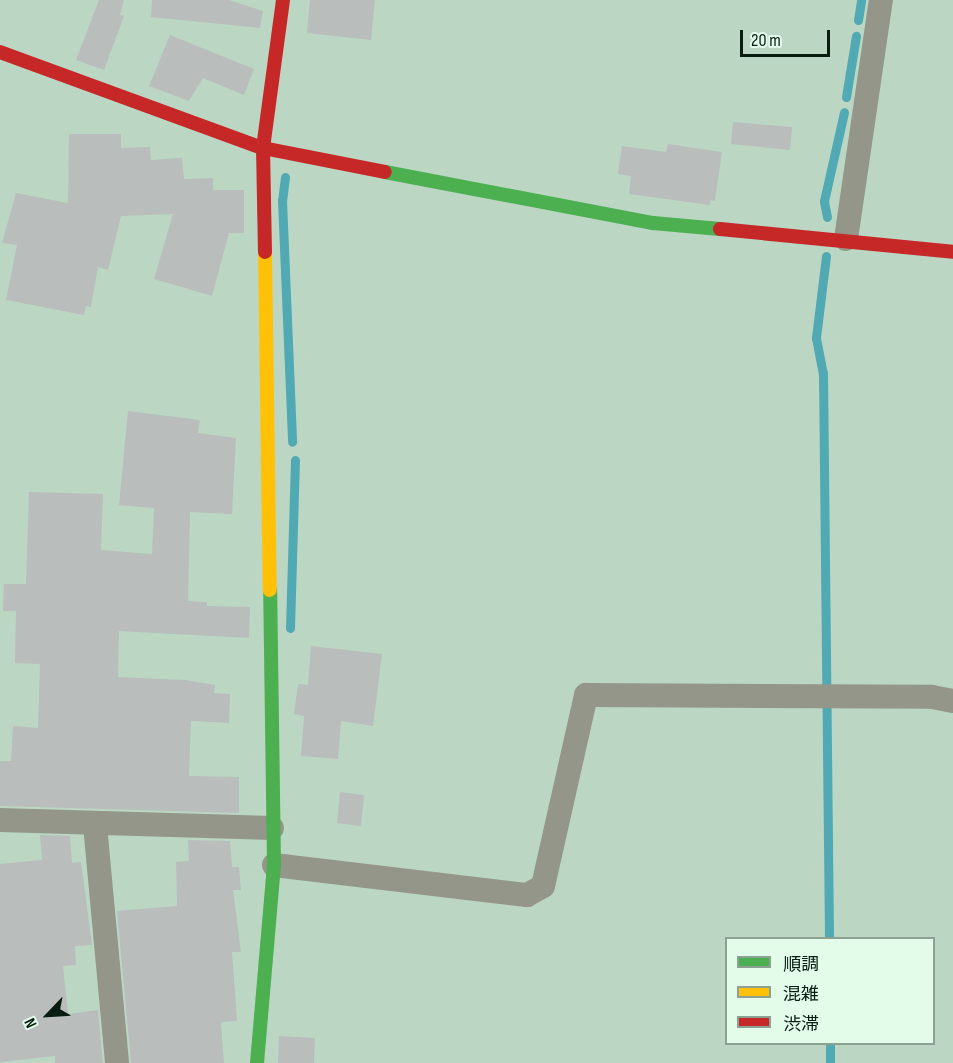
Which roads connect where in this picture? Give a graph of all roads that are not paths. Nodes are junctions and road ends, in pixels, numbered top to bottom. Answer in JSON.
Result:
{"nodes":[{"id":1,"x":283,"y":0,"type":"edge"},
{"id":2,"x":881,"y":0,"type":"edge"},
{"id":3,"x":0,"y":52,"type":"edge"},
{"id":4,"x":263,"y":148,"type":"junction"},
{"id":5,"x":846,"y":240,"type":"junction"},
{"id":6,"x":953,"y":252,"type":"edge"},
{"id":7,"x":953,"y":701,"type":"edge"},
{"id":8,"x":0,"y":820,"type":"edge"},
{"id":9,"x":95,"y":825,"type":"junction"},
{"id":10,"x":272,"y":828,"type":"junction"},
{"id":11,"x":274,"y":865,"type":"junction"},
{"id":12,"x":117,"y":1063,"type":"edge"},
{"id":13,"x":257,"y":1063,"type":"edge"}],
"edges":[{"from":1,"to":4,"type":"street"},
{"from":2,"to":5,"type":"street"},
{"from":3,"to":4,"type":"street"},
{"from":4,"to":5,"type":"street"},
{"from":4,"to":10,"type":"street"},
{"from":5,"to":6,"type":"street"},
{"from":7,"to":11,"type":"street"},
{"from":8,"to":9,"type":"street"},
{"from":9,"to":10,"type":"street"},
{"from":9,"to":12,"type":"street"},
{"from":10,"to":11,"type":"street"},
{"from":11,"to":13,"type":"street"}]}
